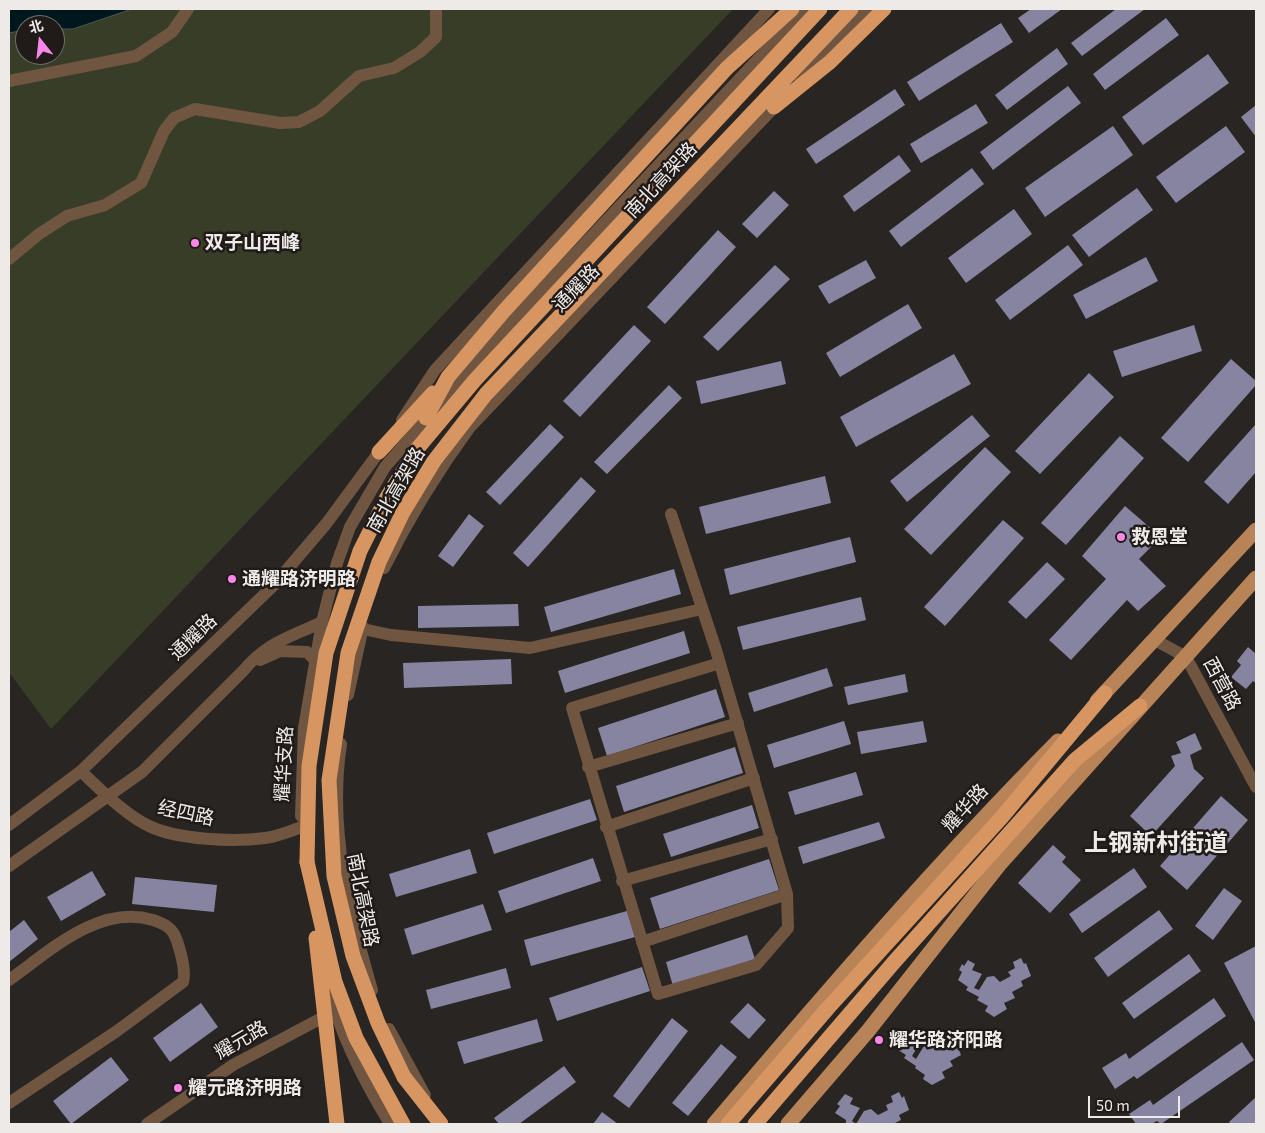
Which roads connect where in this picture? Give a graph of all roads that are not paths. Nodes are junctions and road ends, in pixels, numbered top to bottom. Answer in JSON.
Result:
{"nodes":[{"id":1,"x":188,"y":9,"type":"edge"},
{"id":2,"x":436,"y":9,"type":"edge"},
{"id":3,"x":769,"y":9,"type":"edge"},
{"id":4,"x":792,"y":9,"type":"edge"},
{"id":5,"x":805,"y":9,"type":"edge"},
{"id":6,"x":820,"y":9,"type":"edge"},
{"id":7,"x":850,"y":9,"type":"edge"},
{"id":8,"x":877,"y":11,"type":"edge"},
{"id":9,"x":9,"y":81,"type":"edge"},
{"id":10,"x":774,"y":106,"type":"joint"},
{"id":11,"x":9,"y":259,"type":"edge"},
{"id":12,"x":448,"y":377,"type":"junction"},
{"id":13,"x":426,"y":418,"type":"junction"},
{"id":14,"x":379,"y":452,"type":"junction"},
{"id":15,"x":671,"y":514,"type":"dead end"},
{"id":16,"x":1256,"y":530,"type":"edge"},
{"id":17,"x":1256,"y":578,"type":"edge"},
{"id":18,"x":702,"y":609,"type":"junction"},
{"id":19,"x":322,"y":622,"type":"junction"},
{"id":20,"x":362,"y":629,"type":"junction"},
{"id":21,"x":1154,"y":640,"type":"junction"},
{"id":22,"x":1186,"y":657,"type":"junction"},
{"id":23,"x":314,"y":660,"type":"junction"},
{"id":24,"x":720,"y":663,"type":"junction"},
{"id":25,"x":243,"y":671,"type":"junction"},
{"id":26,"x":1105,"y":693,"type":"junction"},
{"id":27,"x":1140,"y":706,"type":"junction"},
{"id":28,"x":738,"y":723,"type":"junction"},
{"id":29,"x":588,"y":767,"type":"junction"},
{"id":30,"x":81,"y":771,"type":"junction"},
{"id":31,"x":754,"y":778,"type":"junction"},
{"id":32,"x":1256,"y":787,"type":"edge"},
{"id":33,"x":106,"y":796,"type":"junction"},
{"id":34,"x":9,"y":825,"type":"edge"},
{"id":35,"x":302,"y":827,"type":"junction"},
{"id":36,"x":606,"y":827,"type":"junction"},
{"id":37,"x":772,"y":839,"type":"junction"},
{"id":38,"x":307,"y":862,"type":"junction"},
{"id":39,"x":9,"y":866,"type":"edge"},
{"id":40,"x":622,"y":881,"type":"junction"},
{"id":41,"x":787,"y":894,"type":"junction"},
{"id":42,"x":642,"y":942,"type":"junction"},
{"id":43,"x":9,"y":980,"type":"edge"},
{"id":44,"x":334,"y":1012,"type":"junction"},
{"id":45,"x":404,"y":1077,"type":"junction"},
{"id":46,"x":9,"y":1102,"type":"edge"},
{"id":47,"x":147,"y":1124,"type":"edge"},
{"id":48,"x":336,"y":1124,"type":"edge"},
{"id":49,"x":390,"y":1124,"type":"edge"},
{"id":50,"x":403,"y":1124,"type":"edge"},
{"id":51,"x":431,"y":1124,"type":"edge"},
{"id":52,"x":441,"y":1124,"type":"edge"},
{"id":53,"x":714,"y":1124,"type":"edge"},
{"id":54,"x":728,"y":1124,"type":"edge"},
{"id":55,"x":755,"y":1124,"type":"edge"},
{"id":56,"x":788,"y":1124,"type":"edge"}],
"edges":[{"from":1,"to":9,"type":"street"},
{"from":2,"to":11,"type":"street"},
{"from":3,"to":14,"type":"street","name":"通耀路"},
{"from":4,"to":12,"type":"highway"},
{"from":5,"to":13,"type":"street","name":"通耀路"},
{"from":6,"to":38,"type":"highway","name":"南北高架路"},
{"from":7,"to":45,"type":"highway","name":"南北高架路"},
{"from":8,"to":10,"type":"highway"},
{"from":10,"to":20,"type":"street","name":"通耀路"},
{"from":12,"to":13,"type":"highway"},
{"from":12,"to":14,"type":"highway"},
{"from":13,"to":19,"type":"street","name":"耀华支路"},
{"from":14,"to":30,"type":"street","name":"通耀路"},
{"from":15,"to":18,"type":"street"},
{"from":16,"to":21,"type":"main road","name":"耀华路"},
{"from":17,"to":22,"type":"main road"},
{"from":18,"to":20,"type":"street"},
{"from":18,"to":24,"type":"street"},
{"from":19,"to":23,"type":"street","name":"耀华支路"},
{"from":19,"to":25,"type":"street"},
{"from":20,"to":52,"type":"street"},
{"from":21,"to":22,"type":"street","name":"西营路"},
{"from":21,"to":26,"type":"main road","name":"耀华路"},
{"from":22,"to":27,"type":"main road"},
{"from":22,"to":32,"type":"street","name":"西营路"},
{"from":23,"to":25,"type":"street"},
{"from":23,"to":35,"type":"street","name":"耀华支路"},
{"from":24,"to":28,"type":"street"},
{"from":24,"to":29,"type":"street"},
{"from":25,"to":33,"type":"street"},
{"from":26,"to":53,"type":"main road","name":"耀华路"},
{"from":26,"to":54,"type":"highway"},
{"from":27,"to":55,"type":"highway"},
{"from":27,"to":56,"type":"main road"},
{"from":28,"to":29,"type":"street"},
{"from":28,"to":31,"type":"street"},
{"from":29,"to":36,"type":"street"},
{"from":30,"to":33,"type":"street","name":"经四路"},
{"from":30,"to":34,"type":"street","name":"通耀路"},
{"from":31,"to":36,"type":"street"},
{"from":31,"to":37,"type":"street"},
{"from":33,"to":35,"type":"street","name":"经四路"},
{"from":33,"to":39,"type":"street"},
{"from":35,"to":44,"type":"street","name":"耀华支路"},
{"from":36,"to":40,"type":"street"},
{"from":37,"to":40,"type":"street"},
{"from":37,"to":41,"type":"street"},
{"from":38,"to":48,"type":"highway","bridge":true},
{"from":38,"to":50,"type":"highway","name":"南北高架路","bridge":true},
{"from":40,"to":42,"type":"street"},
{"from":41,"to":42,"type":"street"},
{"from":41,"to":42,"type":"street"},
{"from":43,"to":46,"type":"street"},
{"from":44,"to":47,"type":"street","name":"耀元路"},
{"from":44,"to":49,"type":"street","name":"耀华支路"},
{"from":45,"to":51,"type":"highway","name":"南北高架路","bridge":true},
{"from":45,"to":52,"type":"highway","bridge":true}]}
